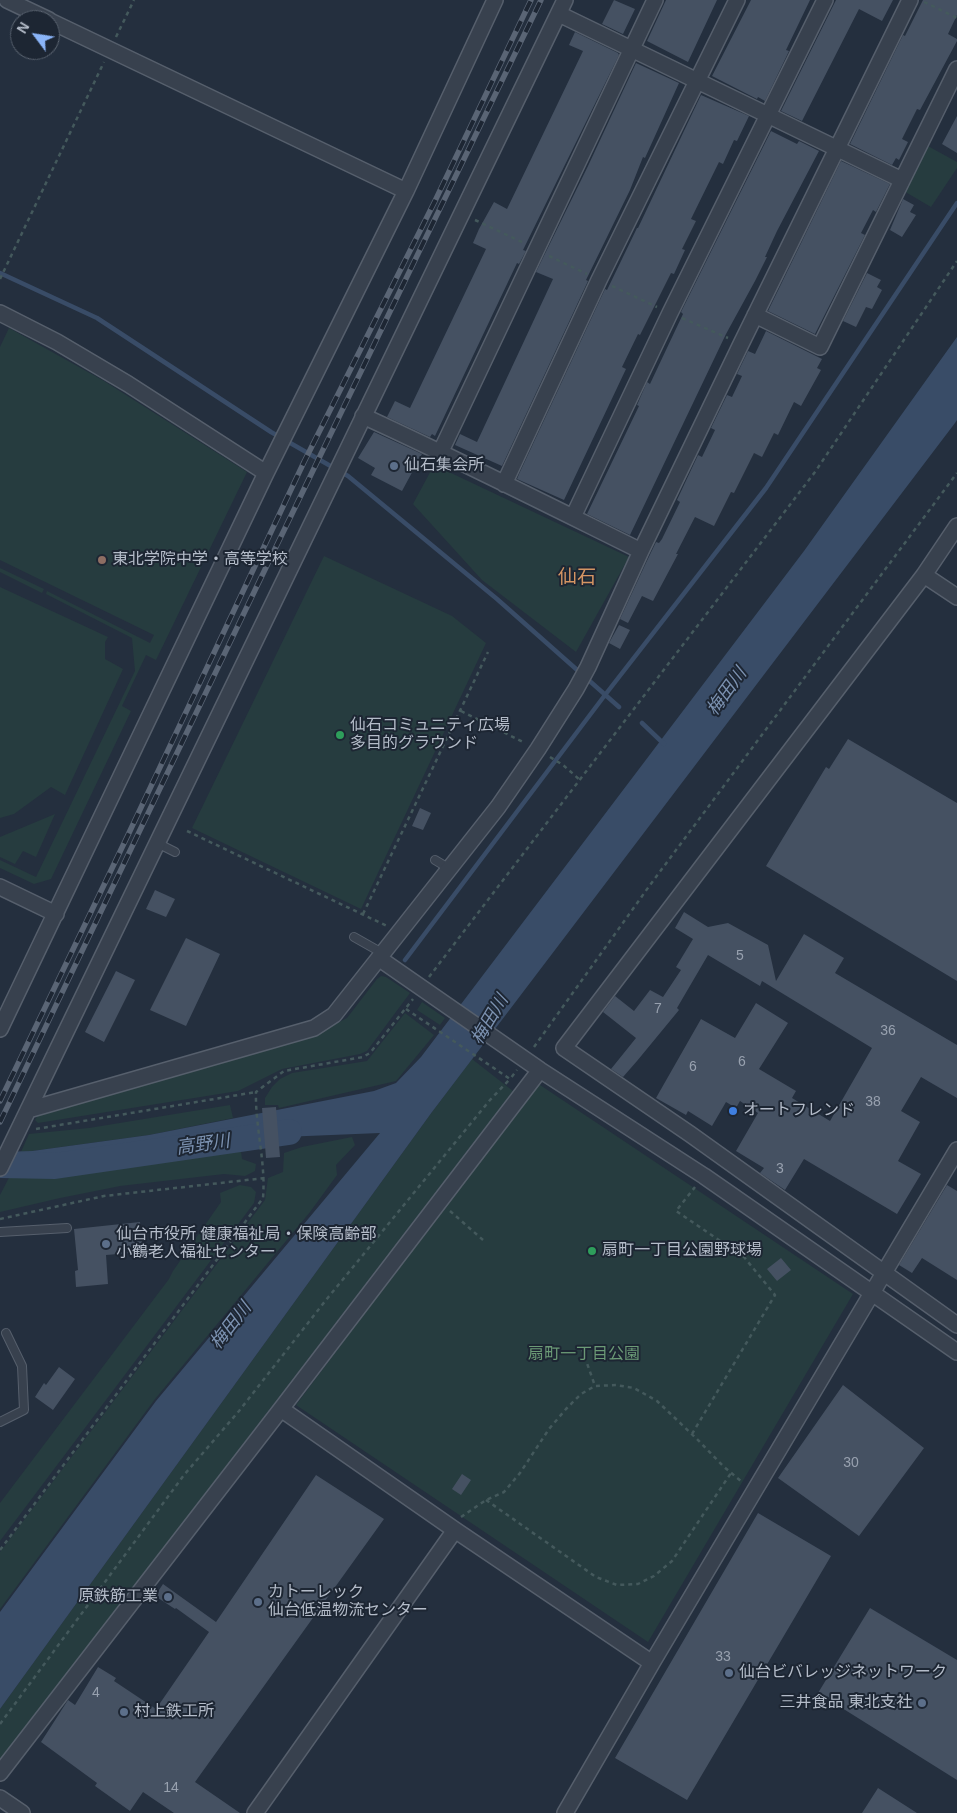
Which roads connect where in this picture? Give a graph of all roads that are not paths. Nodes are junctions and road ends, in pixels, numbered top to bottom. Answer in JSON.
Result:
{"nodes":[{"id":1,"x":7,"y":0,"type":"edge"},
{"id":2,"x":495,"y":0,"type":"edge"},
{"id":3,"x":565,"y":0,"type":"edge"},
{"id":4,"x":655,"y":0,"type":"edge"},
{"id":5,"x":737,"y":0,"type":"edge"},
{"id":6,"x":825,"y":0,"type":"edge"},
{"id":7,"x":910,"y":0,"type":"edge"},
{"id":8,"x":28,"y":10,"type":"edge"},
{"id":9,"x":558,"y":14,"type":"junction"},
{"id":10,"x":60,"y":25,"type":"edge"},
{"id":11,"x":632,"y":48,"type":"junction"},
{"id":12,"x":957,"y":69,"type":"edge"},
{"id":13,"x":697,"y":80,"type":"junction"},
{"id":14,"x":768,"y":114,"type":"junction"},
{"id":15,"x":836,"y":148,"type":"junction"},
{"id":16,"x":902,"y":180,"type":"junction"},
{"id":17,"x":406,"y":191,"type":"junction"},
{"id":18,"x":0,"y":313,"type":"edge"},
{"id":19,"x":755,"y":315,"type":"junction"},
{"id":20,"x":363,"y":416,"type":"junction"},
{"id":21,"x":441,"y":452,"type":"junction"},
{"id":22,"x":266,"y":473,"type":"junction"},
{"id":23,"x":504,"y":484,"type":"junction"},
{"id":24,"x":572,"y":517,"type":"junction"},
{"id":25,"x":957,"y":526,"type":"edge"},
{"id":26,"x":641,"y":551,"type":"junction"},
{"id":27,"x":924,"y":574,"type":"junction"},
{"id":28,"x":957,"y":597,"type":"edge"},
{"id":29,"x":157,"y":843,"type":"junction"},
{"id":30,"x":175,"y":852,"type":"dead end"},
{"id":31,"x":435,"y":860,"type":"dead end"},
{"id":32,"x":450,"y":869,"type":"junction"},
{"id":33,"x":0,"y":887,"type":"edge"},
{"id":34,"x":56,"y":914,"type":"junction"},
{"id":35,"x":354,"y":936,"type":"dead end"},
{"id":36,"x":382,"y":956,"type":"junction"},
{"id":37,"x":0,"y":1029,"type":"edge"},
{"id":38,"x":540,"y":1070,"type":"junction"},
{"id":39,"x":28,"y":1110,"type":"junction"},
{"id":40,"x":690,"y":1134,"type":"junction"},
{"id":41,"x":957,"y":1150,"type":"edge"},
{"id":42,"x":675,"y":1157,"type":"junction"},
{"id":43,"x":0,"y":1168,"type":"edge"},
{"id":44,"x":67,"y":1228,"type":"dead end"},
{"id":45,"x":0,"y":1232,"type":"edge"},
{"id":46,"x":883,"y":1273,"type":"junction"},
{"id":47,"x":872,"y":1292,"type":"junction"},
{"id":48,"x":957,"y":1325,"type":"edge"},
{"id":49,"x":6,"y":1333,"type":"dead end"},
{"id":50,"x":957,"y":1352,"type":"edge"},
{"id":51,"x":281,"y":1409,"type":"junction"},
{"id":52,"x":0,"y":1422,"type":"edge"},
{"id":53,"x":455,"y":1530,"type":"junction"},
{"id":54,"x":652,"y":1662,"type":"junction"},
{"id":55,"x":0,"y":1773,"type":"edge"},
{"id":56,"x":0,"y":1798,"type":"edge"},
{"id":57,"x":22,"y":1813,"type":"edge"},
{"id":58,"x":255,"y":1813,"type":"edge"},
{"id":59,"x":565,"y":1813,"type":"edge"}],
"edges":[{"from":1,"to":8,"type":"street"},
{"from":2,"to":17,"type":"street"},
{"from":3,"to":9,"type":"street"},
{"from":4,"to":11,"type":"street"},
{"from":5,"to":13,"type":"street"},
{"from":6,"to":14,"type":"street"},
{"from":7,"to":15,"type":"street"},
{"from":9,"to":11,"type":"street"},
{"from":9,"to":20,"type":"street"},
{"from":10,"to":17,"type":"street"},
{"from":11,"to":13,"type":"street"},
{"from":11,"to":21,"type":"street"},
{"from":12,"to":16,"type":"street"},
{"from":13,"to":14,"type":"street"},
{"from":13,"to":23,"type":"street"},
{"from":14,"to":15,"type":"street"},
{"from":14,"to":24,"type":"street"},
{"from":15,"to":16,"type":"street"},
{"from":15,"to":19,"type":"street"},
{"from":16,"to":19,"type":"street"},
{"from":17,"to":22,"type":"street"},
{"from":18,"to":22,"type":"street"},
{"from":19,"to":26,"type":"street"},
{"from":20,"to":21,"type":"street"},
{"from":20,"to":29,"type":"street"},
{"from":21,"to":23,"type":"street"},
{"from":22,"to":34,"type":"street"},
{"from":23,"to":24,"type":"street"},
{"from":24,"to":26,"type":"street"},
{"from":25,"to":27,"type":"street"},
{"from":26,"to":32,"type":"street"},
{"from":27,"to":28,"type":"street"},
{"from":27,"to":40,"type":"street"},
{"from":29,"to":30,"type":"lane"},
{"from":29,"to":39,"type":"street"},
{"from":31,"to":32,"type":"lane"},
{"from":32,"to":36,"type":"street"},
{"from":33,"to":34,"type":"street"},
{"from":34,"to":37,"type":"street"},
{"from":35,"to":36,"type":"lane"},
{"from":36,"to":38,"type":"street"},
{"from":36,"to":39,"type":"street"},
{"from":38,"to":42,"type":"street"},
{"from":38,"to":51,"type":"street"},
{"from":39,"to":43,"type":"street"},
{"from":40,"to":42,"type":"street"},
{"from":40,"to":46,"type":"street"},
{"from":41,"to":46,"type":"street"},
{"from":42,"to":47,"type":"street"},
{"from":44,"to":45,"type":"lane"},
{"from":46,"to":47,"type":"street"},
{"from":46,"to":48,"type":"street"},
{"from":47,"to":50,"type":"street"},
{"from":47,"to":54,"type":"street"},
{"from":49,"to":52,"type":"lane"},
{"from":51,"to":53,"type":"street"},
{"from":51,"to":55,"type":"street"},
{"from":53,"to":54,"type":"street"},
{"from":53,"to":58,"type":"street"},
{"from":54,"to":59,"type":"street"},
{"from":56,"to":57,"type":"street"}]}
